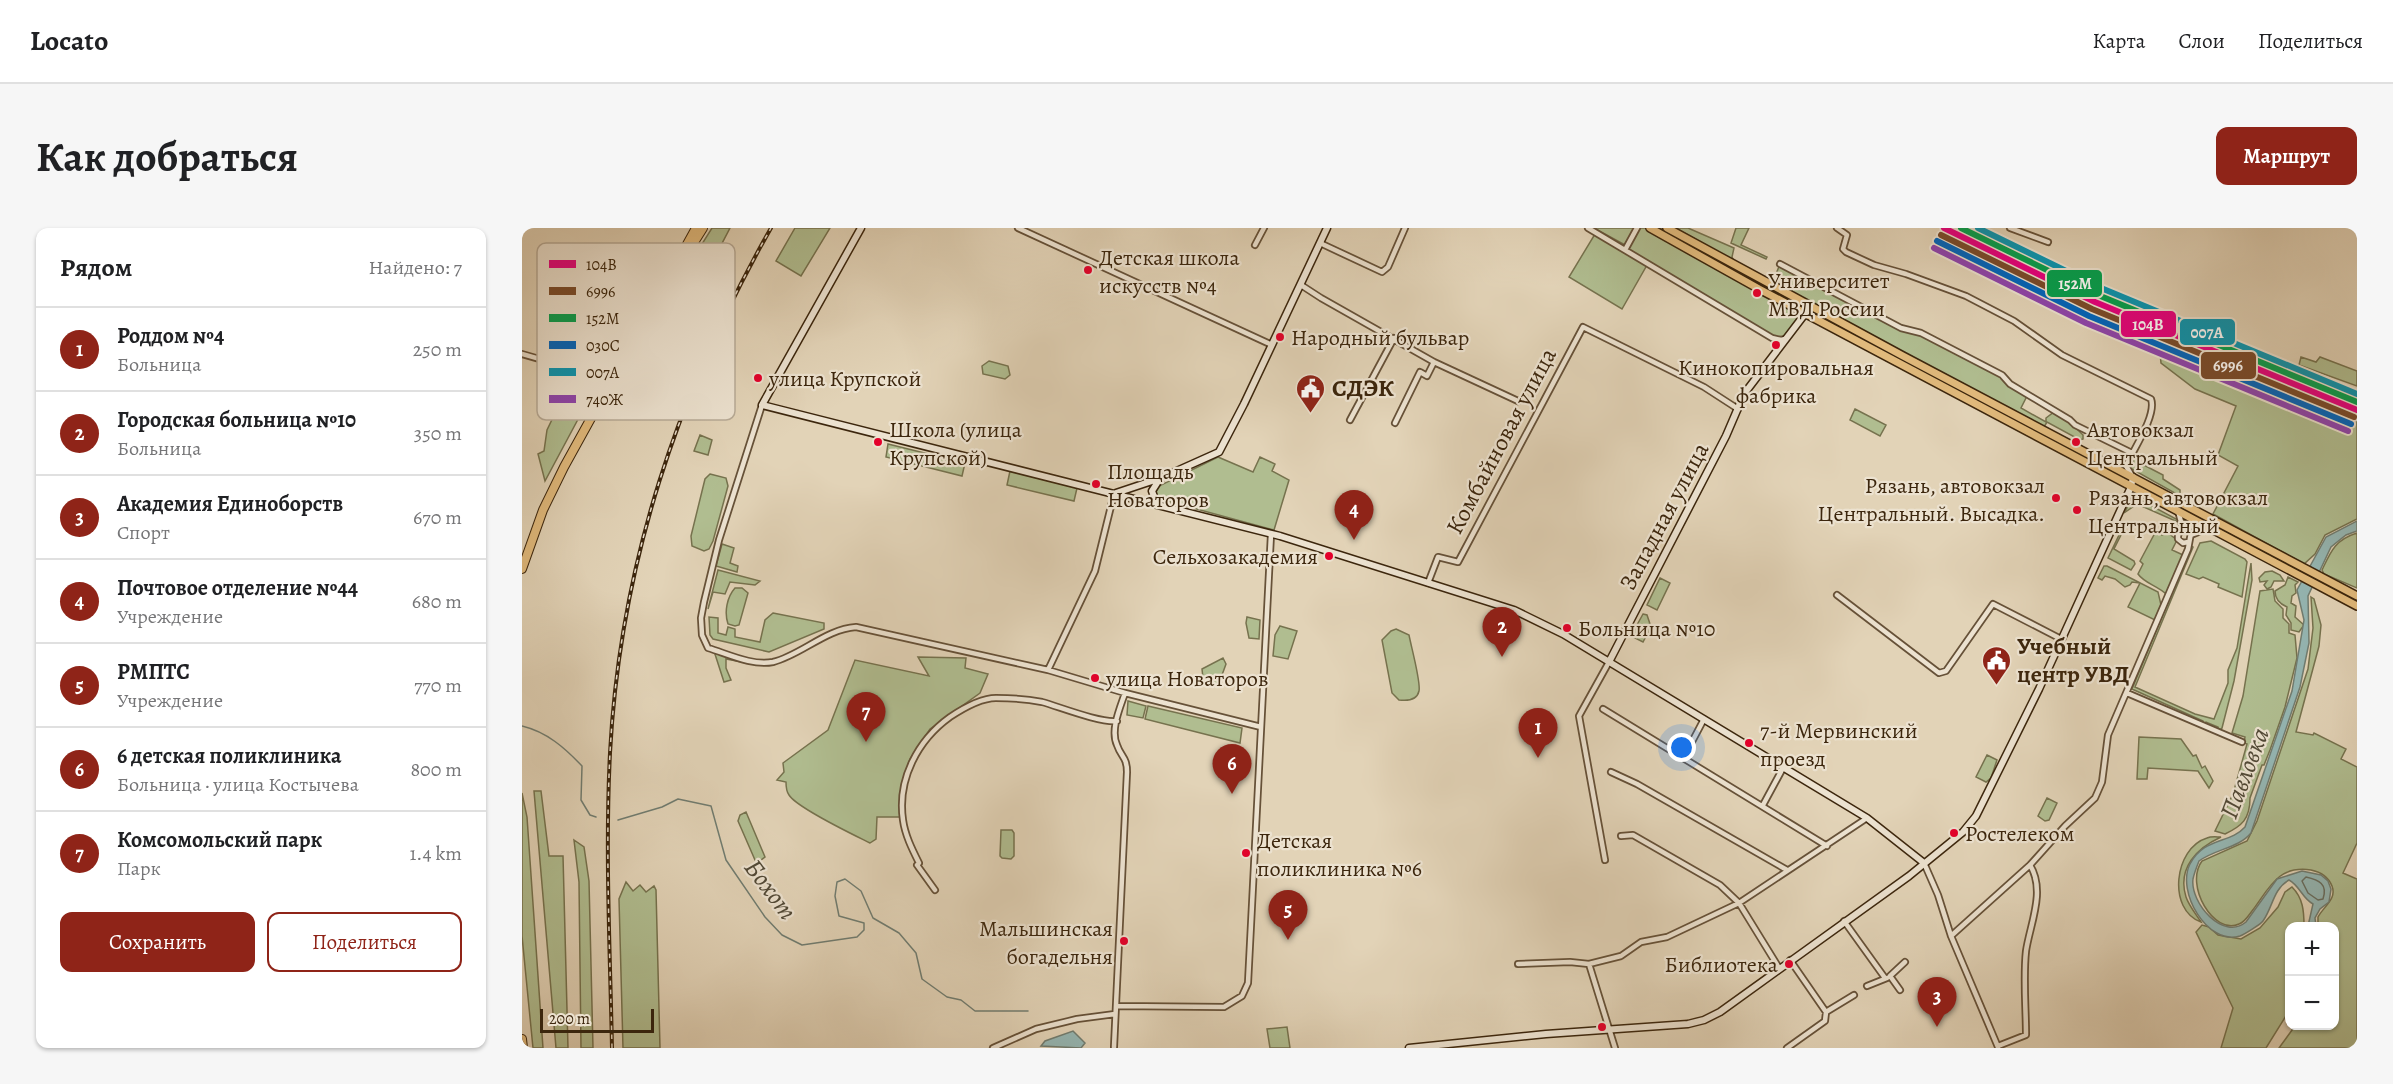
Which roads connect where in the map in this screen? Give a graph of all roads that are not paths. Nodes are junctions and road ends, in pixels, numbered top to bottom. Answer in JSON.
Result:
{"nodes":[{"id":1,"x":696,"y":228,"type":"edge"},
{"id":2,"x":703,"y":228,"type":"edge"},
{"id":3,"x":861,"y":228,"type":"edge"},
{"id":4,"x":1018,"y":228,"type":"edge"},
{"id":5,"x":1264,"y":228,"type":"edge"},
{"id":6,"x":1327,"y":228,"type":"edge"},
{"id":7,"x":1405,"y":228,"type":"edge"},
{"id":8,"x":1588,"y":228,"type":"edge"},
{"id":9,"x":1637,"y":228,"type":"edge"},
{"id":10,"x":1650,"y":228,"type":"edge"},
{"id":11,"x":1667,"y":228,"type":"edge"},
{"id":12,"x":1837,"y":228,"type":"edge"},
{"id":13,"x":2010,"y":228,"type":"edge"},
{"id":14,"x":2048,"y":242,"type":"dead end"},
{"id":15,"x":688,"y":243,"type":"edge"},
{"id":16,"x":693,"y":243,"type":"edge"},
{"id":17,"x":1320,"y":243,"type":"junction"},
{"id":18,"x":1255,"y":245,"type":"dead end"},
{"id":19,"x":1625,"y":250,"type":"junction"},
{"id":20,"x":1780,"y":264,"type":"dead end"},
{"id":21,"x":1301,"y":285,"type":"junction"},
{"id":22,"x":1811,"y":306,"type":"junction"},
{"id":23,"x":1805,"y":313,"type":"junction"},
{"id":24,"x":1394,"y":338,"type":"junction"},
{"id":25,"x":1786,"y":339,"type":"junction"},
{"id":26,"x":1272,"y":345,"type":"junction"},
{"id":27,"x":522,"y":354,"type":"edge"},
{"id":28,"x":537,"y":358,"type":"edge"},
{"id":29,"x":1434,"y":362,"type":"junction"},
{"id":30,"x":1518,"y":401,"type":"dead end"},
{"id":31,"x":762,"y":405,"type":"junction"},
{"id":32,"x":1738,"y":410,"type":"junction"},
{"id":33,"x":590,"y":420,"type":"edge"},
{"id":34,"x":1350,"y":420,"type":"dead end"},
{"id":35,"x":1395,"y":423,"type":"dead end"},
{"id":36,"x":2132,"y":453,"type":"junction"},
{"id":37,"x":2133,"y":477,"type":"junction"},
{"id":38,"x":1161,"y":478,"type":"junction"},
{"id":39,"x":2131,"y":487,"type":"junction"},
{"id":40,"x":1133,"y":489,"type":"junction"},
{"id":41,"x":1114,"y":494,"type":"junction"},
{"id":42,"x":1133,"y":498,"type":"junction"},
{"id":43,"x":1158,"y":505,"type":"junction"},
{"id":44,"x":2178,"y":511,"type":"junction"},
{"id":45,"x":2210,"y":528,"type":"junction"},
{"id":46,"x":2182,"y":529,"type":"junction"},
{"id":47,"x":1271,"y":534,"type":"junction"},
{"id":48,"x":2191,"y":535,"type":"junction"},
{"id":49,"x":2187,"y":542,"type":"junction"},
{"id":50,"x":522,"y":569,"type":"edge"},
{"id":51,"x":1428,"y":583,"type":"junction"},
{"id":52,"x":1837,"y":595,"type":"dead end"},
{"id":53,"x":2357,"y":596,"type":"edge"},
{"id":54,"x":2357,"y":606,"type":"edge"},
{"id":55,"x":2061,"y":639,"type":"junction"},
{"id":56,"x":1609,"y":662,"type":"junction"},
{"id":57,"x":1048,"y":670,"type":"junction"},
{"id":58,"x":1125,"y":693,"type":"junction"},
{"id":59,"x":2127,"y":693,"type":"junction"},
{"id":60,"x":1603,"y":709,"type":"dead end"},
{"id":61,"x":1704,"y":719,"type":"junction"},
{"id":62,"x":1117,"y":721,"type":"junction"},
{"id":63,"x":1262,"y":727,"type":"junction"},
{"id":64,"x":2242,"y":742,"type":"dead end"},
{"id":65,"x":1684,"y":757,"type":"junction"},
{"id":66,"x":1783,"y":768,"type":"junction"},
{"id":67,"x":1611,"y":772,"type":"dead end"},
{"id":68,"x":1762,"y":805,"type":"junction"},
{"id":69,"x":1867,"y":818,"type":"junction"},
{"id":70,"x":1621,"y":836,"type":"dead end"},
{"id":71,"x":1827,"y":846,"type":"junction"},
{"id":72,"x":1605,"y":860,"type":"dead end"},
{"id":73,"x":1924,"y":863,"type":"junction"},
{"id":74,"x":2030,"y":865,"type":"junction"},
{"id":75,"x":1787,"y":870,"type":"junction"},
{"id":76,"x":935,"y":890,"type":"dead end"},
{"id":77,"x":1738,"y":903,"type":"junction"},
{"id":78,"x":1844,"y":921,"type":"junction"},
{"id":79,"x":1951,"y":936,"type":"junction"},
{"id":80,"x":1790,"y":960,"type":"junction"},
{"id":81,"x":1905,"y":962,"type":"dead end"},
{"id":82,"x":1518,"y":964,"type":"dead end"},
{"id":83,"x":1589,"y":964,"type":"junction"},
{"id":84,"x":1779,"y":968,"type":"junction"},
{"id":85,"x":1887,"y":977,"type":"junction"},
{"id":86,"x":1867,"y":986,"type":"dead end"},
{"id":87,"x":1900,"y":990,"type":"dead end"},
{"id":88,"x":1854,"y":995,"type":"dead end"},
{"id":89,"x":1117,"y":1006,"type":"junction"},
{"id":90,"x":1826,"y":1012,"type":"junction"},
{"id":91,"x":1115,"y":1014,"type":"junction"},
{"id":92,"x":1609,"y":1030,"type":"junction"},
{"id":93,"x":522,"y":1039,"type":"edge"},
{"id":94,"x":1114,"y":1047,"type":"edge"},
{"id":95,"x":1998,"y":1047,"type":"edge"},
{"id":96,"x":523,"y":1048,"type":"edge"},
{"id":97,"x":993,"y":1048,"type":"edge"},
{"id":98,"x":1409,"y":1048,"type":"edge"},
{"id":99,"x":1615,"y":1048,"type":"edge"},
{"id":100,"x":1787,"y":1048,"type":"edge"}],
"edges":[{"from":1,"to":15,"type":"highway"},
{"from":2,"to":16,"type":"highway"},
{"from":3,"to":31,"type":"street"},
{"from":4,"to":26,"type":"street"},
{"from":5,"to":18,"type":"street"},
{"from":6,"to":17,"type":"street"},
{"from":7,"to":17,"type":"street"},
{"from":8,"to":19,"type":"street"},
{"from":9,"to":19,"type":"street"},
{"from":10,"to":23,"type":"main road"},
{"from":11,"to":22,"type":"main road"},
{"from":12,"to":36,"type":"street"},
{"from":13,"to":14,"type":"street"},
{"from":17,"to":21,"type":"street"},
{"from":19,"to":25,"type":"street"},
{"from":20,"to":36,"type":"street"},
{"from":21,"to":24,"type":"street"},
{"from":21,"to":26,"type":"street"},
{"from":22,"to":23,"type":"street","name":"Западная улица"},
{"from":22,"to":37,"type":"main road"},
{"from":23,"to":25,"type":"street","name":"Западная улица"},
{"from":23,"to":39,"type":"main road"},
{"from":24,"to":29,"type":"street"},
{"from":24,"to":34,"type":"street"},
{"from":25,"to":32,"type":"street","name":"Западная улица"},
{"from":26,"to":38,"type":"street"},
{"from":27,"to":28,"type":"street"},
{"from":29,"to":30,"type":"street"},
{"from":29,"to":35,"type":"street"},
{"from":31,"to":41,"type":"street"},
{"from":31,"to":57,"type":"street"},
{"from":32,"to":51,"type":"street","name":"Комбайновая улица"},
{"from":32,"to":56,"type":"street","name":"Западная улица"},
{"from":33,"to":50,"type":"highway"},
{"from":36,"to":37,"type":"street"},
{"from":37,"to":39,"type":"street"},
{"from":37,"to":53,"type":"main road"},
{"from":38,"to":40,"type":"street"},
{"from":38,"to":43,"type":"street"},
{"from":39,"to":44,"type":"main road"},
{"from":39,"to":55,"type":"street"},
{"from":40,"to":41,"type":"street"},
{"from":40,"to":42,"type":"street"},
{"from":41,"to":42,"type":"street"},
{"from":41,"to":57,"type":"street"},
{"from":42,"to":43,"type":"street"},
{"from":43,"to":47,"type":"street"},
{"from":44,"to":45,"type":"main road"},
{"from":44,"to":46,"type":"street"},
{"from":45,"to":48,"type":"street"},
{"from":45,"to":54,"type":"main road"},
{"from":46,"to":48,"type":"street"},
{"from":46,"to":49,"type":"street"},
{"from":47,"to":51,"type":"street"},
{"from":47,"to":63,"type":"street"},
{"from":48,"to":49,"type":"street"},
{"from":49,"to":59,"type":"street"},
{"from":51,"to":56,"type":"street"},
{"from":52,"to":55,"type":"street"},
{"from":55,"to":73,"type":"street"},
{"from":56,"to":61,"type":"street"},
{"from":56,"to":72,"type":"street","name":"Западная улица"},
{"from":57,"to":58,"type":"street"},
{"from":58,"to":62,"type":"street"},
{"from":58,"to":63,"type":"street"},
{"from":59,"to":64,"type":"street"},
{"from":59,"to":74,"type":"street"},
{"from":60,"to":65,"type":"street"},
{"from":61,"to":65,"type":"street"},
{"from":61,"to":66,"type":"street"},
{"from":62,"to":76,"type":"street"},
{"from":62,"to":89,"type":"street"},
{"from":63,"to":89,"type":"street"},
{"from":65,"to":68,"type":"street"},
{"from":66,"to":68,"type":"street"},
{"from":66,"to":69,"type":"street"},
{"from":67,"to":75,"type":"street"},
{"from":68,"to":71,"type":"street"},
{"from":69,"to":71,"type":"street"},
{"from":69,"to":73,"type":"street"},
{"from":70,"to":77,"type":"street"},
{"from":71,"to":75,"type":"street"},
{"from":73,"to":78,"type":"street"},
{"from":73,"to":79,"type":"street"},
{"from":74,"to":79,"type":"street"},
{"from":74,"to":95,"type":"street"},
{"from":75,"to":77,"type":"street"},
{"from":77,"to":83,"type":"street"},
{"from":77,"to":84,"type":"street"},
{"from":78,"to":80,"type":"street"},
{"from":78,"to":85,"type":"street"},
{"from":79,"to":95,"type":"street"},
{"from":80,"to":84,"type":"street"},
{"from":80,"to":90,"type":"street"},
{"from":81,"to":85,"type":"street"},
{"from":82,"to":83,"type":"street"},
{"from":83,"to":92,"type":"street"},
{"from":84,"to":92,"type":"street"},
{"from":85,"to":86,"type":"street"},
{"from":85,"to":87,"type":"street"},
{"from":88,"to":90,"type":"street"},
{"from":89,"to":91,"type":"street"},
{"from":90,"to":100,"type":"street"},
{"from":91,"to":94,"type":"street"},
{"from":91,"to":97,"type":"street"},
{"from":92,"to":98,"type":"street"},
{"from":92,"to":99,"type":"street"},
{"from":93,"to":96,"type":"highway"}]}
